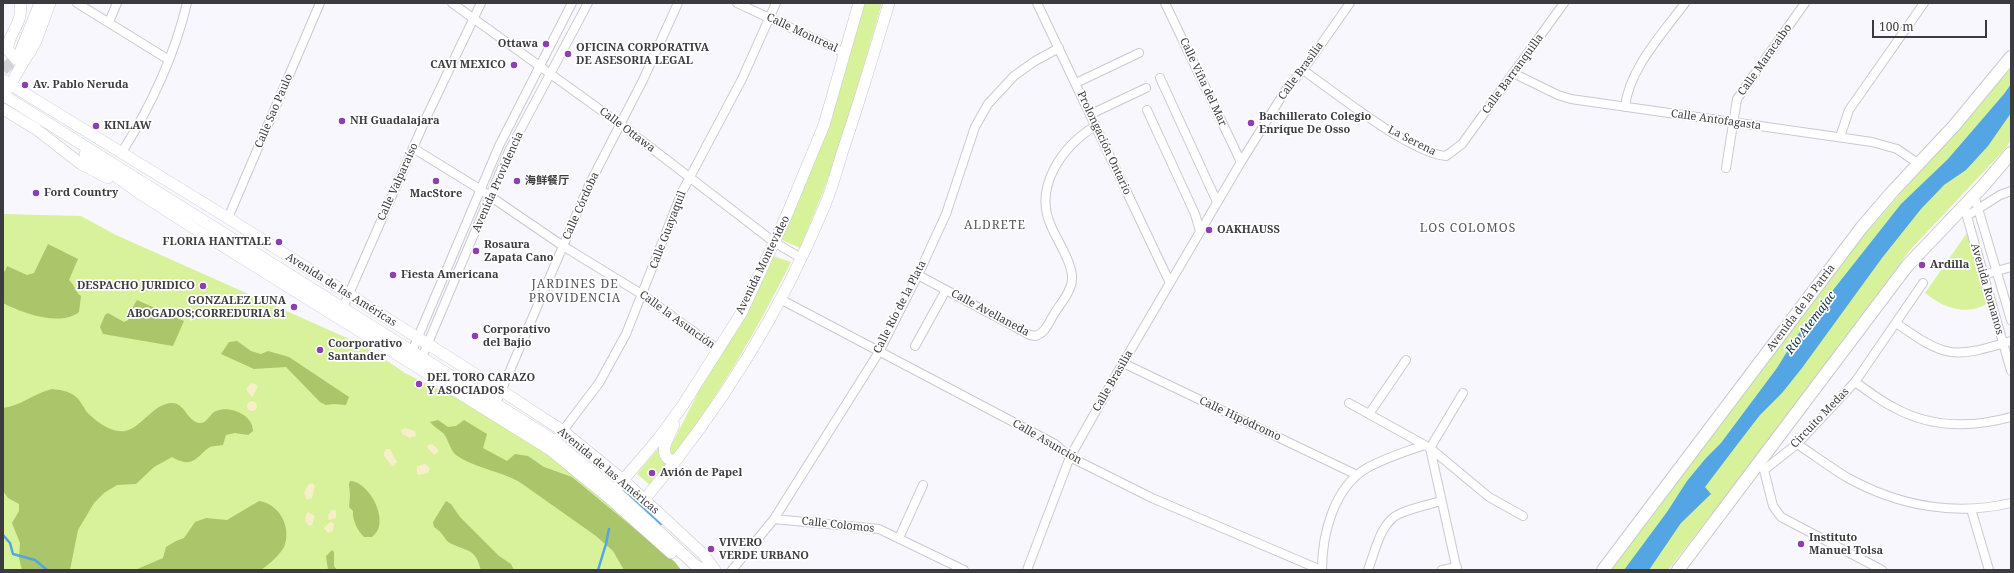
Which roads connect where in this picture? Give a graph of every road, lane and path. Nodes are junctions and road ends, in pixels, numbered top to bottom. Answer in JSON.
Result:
{"nodes":[{"id":1,"x":20,"y":3,"type":"edge"},
{"id":2,"x":40,"y":3,"type":"edge"},
{"id":3,"x":50,"y":3,"type":"edge"},
{"id":4,"x":77,"y":3,"type":"edge"},
{"id":5,"x":118,"y":3,"type":"edge"},
{"id":6,"x":187,"y":3,"type":"edge"},
{"id":7,"x":320,"y":3,"type":"edge"},
{"id":8,"x":452,"y":3,"type":"edge"},
{"id":9,"x":481,"y":3,"type":"edge"},
{"id":10,"x":572,"y":3,"type":"edge"},
{"id":11,"x":588,"y":3,"type":"edge"},
{"id":12,"x":678,"y":3,"type":"edge"},
{"id":13,"x":737,"y":3,"type":"edge"},
{"id":14,"x":776,"y":3,"type":"edge"},
{"id":15,"x":859,"y":3,"type":"edge"},
{"id":16,"x":889,"y":3,"type":"edge"},
{"id":17,"x":1037,"y":3,"type":"edge"},
{"id":18,"x":1166,"y":3,"type":"edge"},
{"id":19,"x":1350,"y":3,"type":"edge"},
{"id":20,"x":1564,"y":3,"type":"edge"},
{"id":21,"x":1685,"y":3,"type":"edge"},
{"id":22,"x":1806,"y":3,"type":"edge"},
{"id":23,"x":1924,"y":3,"type":"edge"},
{"id":24,"x":770,"y":17,"type":"junction"},
{"id":25,"x":474,"y":19,"type":"junction"},
{"id":26,"x":109,"y":22,"type":"junction"},
{"id":27,"x":3,"y":40,"type":"edge"},
{"id":28,"x":1059,"y":48,"type":"junction"},
{"id":29,"x":26,"y":50,"type":"junction"},
{"id":30,"x":845,"y":53,"type":"junction"},
{"id":31,"x":1139,"y":53,"type":"dead end"},
{"id":32,"x":2011,"y":57,"type":"edge"},
{"id":33,"x":169,"y":60,"type":"junction"},
{"id":34,"x":540,"y":66,"type":"junction"},
{"id":35,"x":1303,"y":70,"type":"junction"},
{"id":36,"x":2011,"y":71,"type":"edge"},
{"id":37,"x":1513,"y":73,"type":"junction"},
{"id":38,"x":551,"y":74,"type":"junction"},
{"id":39,"x":1160,"y":78,"type":"dead end"},
{"id":40,"x":7,"y":82,"type":"edge"},
{"id":41,"x":1076,"y":83,"type":"junction"},
{"id":42,"x":1146,"y":88,"type":"dead end"},
{"id":43,"x":3,"y":95,"type":"edge"},
{"id":44,"x":7,"y":107,"type":"edge"},
{"id":45,"x":1625,"y":107,"type":"junction"},
{"id":46,"x":1969,"y":108,"type":"junction"},
{"id":47,"x":1147,"y":110,"type":"dead end"},
{"id":48,"x":1091,"y":114,"type":"junction"},
{"id":49,"x":1733,"y":123,"type":"junction"},
{"id":50,"x":620,"y":124,"type":"junction"},
{"id":51,"x":1096,"y":126,"type":"junction"},
{"id":52,"x":1840,"y":137,"type":"junction"},
{"id":53,"x":1462,"y":144,"type":"joint"},
{"id":54,"x":413,"y":148,"type":"junction"},
{"id":55,"x":122,"y":152,"type":"junction"},
{"id":56,"x":2011,"y":153,"type":"edge"},
{"id":57,"x":1241,"y":162,"type":"junction"},
{"id":58,"x":1919,"y":164,"type":"junction"},
{"id":59,"x":1726,"y":168,"type":"dead end"},
{"id":60,"x":690,"y":177,"type":"junction"},
{"id":61,"x":481,"y":190,"type":"junction"},
{"id":62,"x":2011,"y":191,"type":"edge"},
{"id":63,"x":1974,"y":195,"type":"junction"},
{"id":64,"x":491,"y":197,"type":"junction"},
{"id":65,"x":1216,"y":202,"type":"junction"},
{"id":66,"x":1978,"y":209,"type":"junction"},
{"id":67,"x":1965,"y":211,"type":"junction"},
{"id":68,"x":228,"y":218,"type":"junction"},
{"id":69,"x":1200,"y":231,"type":"junction"},
{"id":70,"x":774,"y":242,"type":"junction"},
{"id":71,"x":563,"y":246,"type":"junction"},
{"id":72,"x":801,"y":258,"type":"junction"},
{"id":73,"x":2011,"y":267,"type":"edge"},
{"id":74,"x":1996,"y":271,"type":"junction"},
{"id":75,"x":918,"y":275,"type":"junction"},
{"id":76,"x":1983,"y":275,"type":"junction"},
{"id":77,"x":1170,"y":283,"type":"junction"},
{"id":78,"x":1923,"y":283,"type":"dead end"},
{"id":79,"x":946,"y":290,"type":"junction"},
{"id":80,"x":643,"y":294,"type":"junction"},
{"id":81,"x":348,"y":295,"type":"junction"},
{"id":82,"x":780,"y":299,"type":"junction"},
{"id":83,"x":340,"y":313,"type":"junction"},
{"id":84,"x":2011,"y":320,"type":"edge"},
{"id":85,"x":1896,"y":323,"type":"junction"},
{"id":86,"x":418,"y":338,"type":"junction"},
{"id":87,"x":2007,"y":342,"type":"edge"},
{"id":88,"x":428,"y":344,"type":"junction"},
{"id":89,"x":915,"y":346,"type":"dead end"},
{"id":90,"x":719,"y":350,"type":"junction"},
{"id":91,"x":879,"y":352,"type":"junction"},
{"id":92,"x":410,"y":356,"type":"junction"},
{"id":93,"x":1406,"y":360,"type":"dead end"},
{"id":94,"x":420,"y":362,"type":"junction"},
{"id":95,"x":1122,"y":364,"type":"junction"},
{"id":96,"x":2011,"y":371,"type":"edge"},
{"id":97,"x":1854,"y":382,"type":"junction"},
{"id":98,"x":502,"y":390,"type":"junction"},
{"id":99,"x":1463,"y":393,"type":"dead end"},
{"id":100,"x":496,"y":403,"type":"junction"},
{"id":101,"x":1349,"y":403,"type":"dead end"},
{"id":102,"x":683,"y":405,"type":"junction"},
{"id":103,"x":491,"y":414,"type":"junction"},
{"id":104,"x":1369,"y":414,"type":"junction"},
{"id":105,"x":2011,"y":417,"type":"edge"},
{"id":106,"x":563,"y":431,"type":"junction"},
{"id":107,"x":1797,"y":444,"type":"junction"},
{"id":108,"x":552,"y":445,"type":"junction"},
{"id":109,"x":1427,"y":447,"type":"junction"},
{"id":110,"x":680,"y":456,"type":"junction"},
{"id":111,"x":1070,"y":456,"type":"junction"},
{"id":112,"x":1759,"y":470,"type":"junction"},
{"id":113,"x":1357,"y":475,"type":"junction"},
{"id":114,"x":623,"y":480,"type":"junction"},
{"id":115,"x":923,"y":485,"type":"dead end"},
{"id":116,"x":611,"y":493,"type":"junction"},
{"id":117,"x":644,"y":500,"type":"junction"},
{"id":118,"x":1441,"y":501,"type":"junction"},
{"id":119,"x":2011,"y":503,"type":"edge"},
{"id":120,"x":1971,"y":509,"type":"junction"},
{"id":121,"x":1523,"y":516,"type":"dead end"},
{"id":122,"x":774,"y":519,"type":"junction"},
{"id":123,"x":899,"y":538,"type":"junction"},
{"id":124,"x":1457,"y":569,"type":"edge"},
{"id":125,"x":690,"y":570,"type":"edge"},
{"id":126,"x":704,"y":570,"type":"edge"},
{"id":127,"x":715,"y":570,"type":"edge"},
{"id":128,"x":732,"y":570,"type":"edge"},
{"id":129,"x":964,"y":570,"type":"edge"},
{"id":130,"x":1028,"y":570,"type":"edge"},
{"id":131,"x":1322,"y":570,"type":"edge"},
{"id":132,"x":1368,"y":570,"type":"edge"},
{"id":133,"x":1442,"y":570,"type":"edge"},
{"id":134,"x":1602,"y":570,"type":"edge"},
{"id":135,"x":1678,"y":570,"type":"edge"},
{"id":136,"x":1882,"y":570,"type":"edge"},
{"id":137,"x":1989,"y":570,"type":"edge"}],
"edges":[{"from":1,"to":27,"type":"main road"},
{"from":1,"to":29,"type":"main road"},
{"from":2,"to":29,"type":"main road"},
{"from":3,"to":29,"type":"main road"},
{"from":4,"to":26,"type":"street"},
{"from":5,"to":26,"type":"street"},
{"from":6,"to":33,"type":"street"},
{"from":7,"to":68,"type":"street","name":"Calle Sao Paulo"},
{"from":8,"to":25,"type":"street","name":"Calle Ottawa"},
{"from":9,"to":25,"type":"street","name":"Calle Valparaíso"},
{"from":10,"to":34,"type":"street","name":"Avenida Providencia"},
{"from":11,"to":38,"type":"street","name":"Avenida Providencia"},
{"from":12,"to":50,"type":"street","name":"Calle Córdoba"},
{"from":13,"to":24,"type":"street","name":"Calle Montreal"},
{"from":14,"to":24,"type":"street","name":"Calle Guayaquil"},
{"from":15,"to":30,"type":"main road","name":"Avenida Montevideo"},
{"from":16,"to":72,"type":"main road"},
{"from":17,"to":28,"type":"street","name":"Prolongación Ontario"},
{"from":18,"to":57,"type":"street","name":"Calle Viña del Mar"},
{"from":19,"to":35,"type":"street","name":"Calle Brasilia"},
{"from":20,"to":37,"type":"street","name":"Calle Barranquilla"},
{"from":21,"to":45,"type":"street"},
{"from":22,"to":49,"type":"street","name":"Calle Maracaibo"},
{"from":23,"to":52,"type":"street"},
{"from":24,"to":30,"type":"street","name":"Calle Montreal"},
{"from":24,"to":60,"type":"street","name":"Calle Guayaquil"},
{"from":25,"to":34,"type":"street","name":"Calle Ottawa"},
{"from":25,"to":54,"type":"street","name":"Calle Valparaíso"},
{"from":26,"to":33,"type":"street"},
{"from":28,"to":41,"type":"street","name":"Prolongación Ontario"},
{"from":28,"to":75,"type":"street","name":"Calle Río de la Plata"},
{"from":29,"to":40,"type":"main road"},
{"from":30,"to":70,"type":"main road","name":"Avenida Montevideo"},
{"from":31,"to":41,"type":"street"},
{"from":32,"to":46,"type":"main road","name":"Avenida de la Patria"},
{"from":33,"to":55,"type":"street"},
{"from":34,"to":38,"type":"street","name":"Calle Ottawa"},
{"from":34,"to":61,"type":"street","name":"Avenida Providencia"},
{"from":35,"to":53,"type":"street","name":"La Serena"},
{"from":35,"to":57,"type":"street","name":"Calle Brasilia"},
{"from":36,"to":46,"type":"main road"},
{"from":37,"to":45,"type":"street","name":"Calle Antofagasta"},
{"from":37,"to":53,"type":"street","name":"Calle Barranquilla"},
{"from":38,"to":50,"type":"street","name":"Calle Ottawa"},
{"from":38,"to":64,"type":"street","name":"Avenida Providencia"},
{"from":39,"to":65,"type":"street"},
{"from":40,"to":43,"type":"main road"},
{"from":40,"to":55,"type":"main road","name":"Avenida de las Américas"},
{"from":41,"to":48,"type":"street","name":"Prolongación Ontario"},
{"from":42,"to":48,"type":"street"},
{"from":43,"to":83,"type":"main road","name":"Avenida de las Américas"},
{"from":44,"to":83,"type":"main road","name":"Avenida de las Américas"},
{"from":45,"to":49,"type":"street","name":"Calle Antofagasta"},
{"from":46,"to":58,"type":"main road","name":"Avenida de la Patria"},
{"from":47,"to":69,"type":"street"},
{"from":48,"to":51,"type":"street","name":"Prolongación Ontario"},
{"from":49,"to":52,"type":"street","name":"Calle Antofagasta"},
{"from":49,"to":59,"type":"street","name":"Calle Maracaibo"},
{"from":50,"to":60,"type":"street","name":"Calle Ottawa"},
{"from":50,"to":71,"type":"street","name":"Calle Córdoba"},
{"from":51,"to":77,"type":"street","name":"Prolongación Ontario"},
{"from":51,"to":79,"type":"street","name":"Calle Avellaneda"},
{"from":52,"to":58,"type":"street","name":"Calle Antofagasta"},
{"from":54,"to":61,"type":"street","name":"Calle la Asunción"},
{"from":54,"to":81,"type":"street","name":"Calle Valparaíso"},
{"from":55,"to":68,"type":"main road","name":"Avenida de las Américas"},
{"from":56,"to":63,"type":"main road"},
{"from":57,"to":65,"type":"street","name":"Calle Brasilia"},
{"from":58,"to":134,"type":"main road","name":"Avenida de la Patria"},
{"from":60,"to":70,"type":"street","name":"Calle Ottawa"},
{"from":60,"to":80,"type":"street","name":"Calle Guayaquil"},
{"from":61,"to":64,"type":"street","name":"Calle la Asunción"},
{"from":61,"to":86,"type":"street","name":"Avenida Providencia"},
{"from":62,"to":66,"type":"street"},
{"from":63,"to":66,"type":"street","name":"Avenida Romanos"},
{"from":63,"to":67,"type":"main road"},
{"from":64,"to":71,"type":"street","name":"Calle la Asunción"},
{"from":64,"to":88,"type":"street","name":"Avenida Providencia"},
{"from":65,"to":69,"type":"street","name":"Calle Brasilia"},
{"from":66,"to":67,"type":"street"},
{"from":66,"to":74,"type":"street","name":"Avenida Romanos"},
{"from":67,"to":76,"type":"street","name":"Avenida Romanos"},
{"from":67,"to":112,"type":"main road"},
{"from":68,"to":81,"type":"main road","name":"Avenida de las Américas"},
{"from":69,"to":77,"type":"street","name":"Calle Brasilia"},
{"from":70,"to":72,"type":"street","name":"Calle Ottawa"},
{"from":70,"to":90,"type":"main road","name":"Avenida Montevideo"},
{"from":71,"to":80,"type":"street","name":"Calle la Asunción"},
{"from":71,"to":98,"type":"street","name":"Calle Córdoba"},
{"from":72,"to":82,"type":"main road"},
{"from":73,"to":74,"type":"street"},
{"from":74,"to":76,"type":"street"},
{"from":74,"to":84,"type":"street","name":"Avenida Romanos"},
{"from":75,"to":79,"type":"street","name":"Calle Avellaneda"},
{"from":75,"to":91,"type":"street","name":"Calle Río de la Plata"},
{"from":76,"to":87,"type":"street","name":"Avenida Romanos"},
{"from":77,"to":95,"type":"street","name":"Calle Brasilia"},
{"from":78,"to":85,"type":"street","name":"Circuito Medas"},
{"from":79,"to":89,"type":"street"},
{"from":80,"to":90,"type":"street","name":"Calle la Asunción"},
{"from":80,"to":106,"type":"street","name":"Calle Guayaquil"},
{"from":81,"to":83,"type":"street","name":"Calle Valparaíso"},
{"from":81,"to":86,"type":"main road","name":"Avenida de las Américas"},
{"from":82,"to":91,"type":"street","name":"Calle Asunción"},
{"from":82,"to":110,"type":"main road"},
{"from":83,"to":92,"type":"main road","name":"Avenida de las Américas"},
{"from":85,"to":87,"type":"street"},
{"from":85,"to":97,"type":"street","name":"Circuito Medas"},
{"from":86,"to":88,"type":"main road","name":"Avenida de las Américas"},
{"from":86,"to":92,"type":"street","name":"Avenida Providencia"},
{"from":87,"to":96,"type":"street","name":"Avenida Romanos"},
{"from":88,"to":94,"type":"street","name":"Avenida Providencia"},
{"from":88,"to":98,"type":"main road","name":"Avenida de las Américas"},
{"from":90,"to":102,"type":"main road","name":"Avenida Montevideo"},
{"from":91,"to":111,"type":"street","name":"Calle Asunción"},
{"from":91,"to":122,"type":"street","name":"Calle Río de la Plata"},
{"from":92,"to":94,"type":"main road","name":"Avenida de las Américas"},
{"from":93,"to":104,"type":"street"},
{"from":94,"to":100,"type":"main road","name":"Avenida de las Américas"},
{"from":94,"to":103,"type":"main road","name":"Avenida de las Américas"},
{"from":95,"to":111,"type":"street","name":"Calle Brasilia"},
{"from":95,"to":113,"type":"street","name":"Calle Hipódromo"},
{"from":97,"to":105,"type":"street"},
{"from":97,"to":107,"type":"street","name":"Circuito Medas"},
{"from":98,"to":100,"type":"street","name":"Calle Córdoba"},
{"from":98,"to":106,"type":"main road","name":"Avenida de las Américas"},
{"from":99,"to":109,"type":"street"},
{"from":100,"to":103,"type":"street","name":"Calle Córdoba"},
{"from":100,"to":108,"type":"main road","name":"Avenida de las Américas"},
{"from":101,"to":104,"type":"street"},
{"from":102,"to":110,"type":"main road"},
{"from":102,"to":114,"type":"main road","name":"Avenida Montevideo"},
{"from":103,"to":108,"type":"main road","name":"Avenida de las Américas"},
{"from":104,"to":109,"type":"street"},
{"from":106,"to":108,"type":"street","name":"Calle Guayaquil"},
{"from":106,"to":114,"type":"main road","name":"Avenida de las Américas"},
{"from":107,"to":112,"type":"street","name":"Circuito Medas"},
{"from":107,"to":120,"type":"street"},
{"from":108,"to":116,"type":"main road","name":"Avenida de las Américas"},
{"from":109,"to":113,"type":"street"},
{"from":109,"to":118,"type":"street"},
{"from":109,"to":121,"type":"street"},
{"from":110,"to":117,"type":"main road"},
{"from":111,"to":130,"type":"street","name":"Calle Brasilia"},
{"from":111,"to":131,"type":"street","name":"Calle Asunción"},
{"from":112,"to":135,"type":"main road"},
{"from":112,"to":136,"type":"street"},
{"from":113,"to":131,"type":"street"},
{"from":114,"to":116,"type":"main road","name":"Avenida Montevideo"},
{"from":114,"to":117,"type":"main road","name":"Avenida de las Américas"},
{"from":115,"to":123,"type":"street"},
{"from":116,"to":125,"type":"main road","name":"Avenida de las Américas"},
{"from":116,"to":126,"type":"main road","name":"Avenida de las Américas"},
{"from":117,"to":127,"type":"main road","name":"Avenida de las Américas"},
{"from":118,"to":124,"type":"street"},
{"from":118,"to":132,"type":"street"},
{"from":119,"to":120,"type":"street"},
{"from":120,"to":137,"type":"street"},
{"from":122,"to":123,"type":"street","name":"Calle Colomos"},
{"from":122,"to":128,"type":"street","name":"Calle Río de la Plata"},
{"from":123,"to":129,"type":"street","name":"Calle Colomos"},
{"from":124,"to":133,"type":"street"}]}
